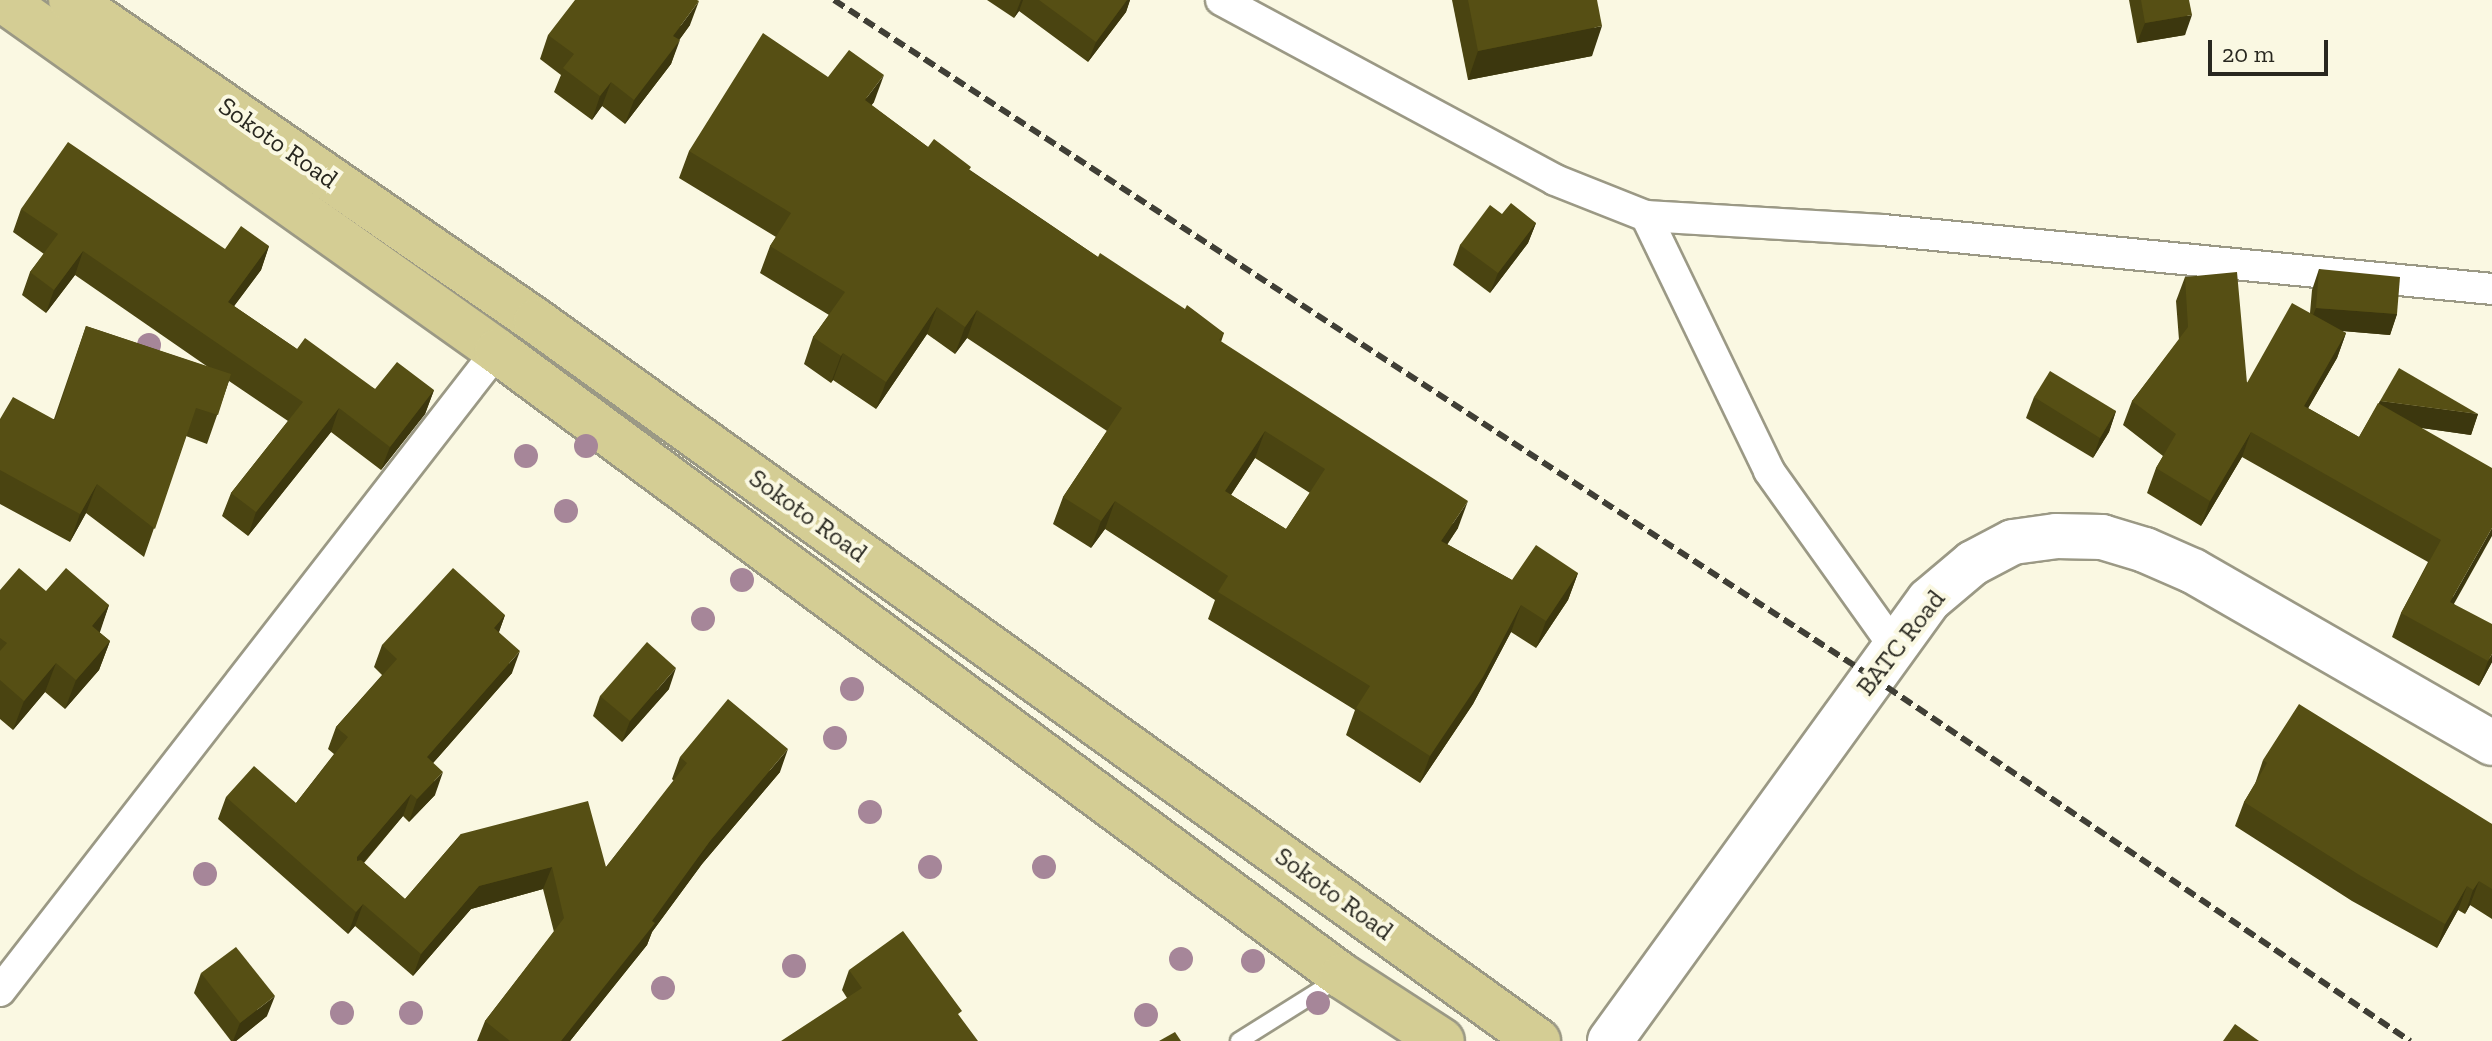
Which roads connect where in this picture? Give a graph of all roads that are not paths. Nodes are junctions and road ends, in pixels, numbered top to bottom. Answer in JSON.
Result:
{"nodes":[{"id":1,"x":3,"y":0,"type":"edge"},
{"id":2,"x":71,"y":0,"type":"edge"},
{"id":3,"x":1221,"y":0,"type":"edge"},
{"id":4,"x":1646,"y":216,"type":"junction"},
{"id":5,"x":2492,"y":289,"type":"edge"},
{"id":6,"x":497,"y":351,"type":"junction"},
{"id":7,"x":1894,"y":646,"type":"junction"},
{"id":8,"x":1060,"y":698,"type":"junction"},
{"id":9,"x":1026,"y":742,"type":"junction"},
{"id":10,"x":2492,"y":743,"type":"edge"},
{"id":11,"x":1342,"y":976,"type":"junction"},
{"id":12,"x":0,"y":991,"type":"edge"},
{"id":13,"x":1239,"y":1041,"type":"edge"},
{"id":14,"x":1442,"y":1041,"type":"edge"},
{"id":15,"x":1538,"y":1041,"type":"edge"},
{"id":16,"x":1610,"y":1041,"type":"edge"}],
"edges":[{"from":1,"to":6,"type":"main road","name":"Sokoto Road"},
{"from":2,"to":8,"type":"main road","name":"Sokoto Road"},
{"from":3,"to":4,"type":"street"},
{"from":4,"to":5,"type":"street"},
{"from":4,"to":7,"type":"street"},
{"from":6,"to":9,"type":"main road","name":"Sokoto Road"},
{"from":6,"to":12,"type":"street"},
{"from":7,"to":10,"type":"street","name":"BATC Road"},
{"from":7,"to":16,"type":"street","name":"BATC Road"},
{"from":8,"to":9,"type":"main road"},
{"from":8,"to":15,"type":"main road","name":"Sokoto Road"},
{"from":9,"to":11,"type":"main road","name":"Sokoto Road"},
{"from":11,"to":13,"type":"lane"},
{"from":11,"to":14,"type":"main road","name":"Sokoto Road"}]}
